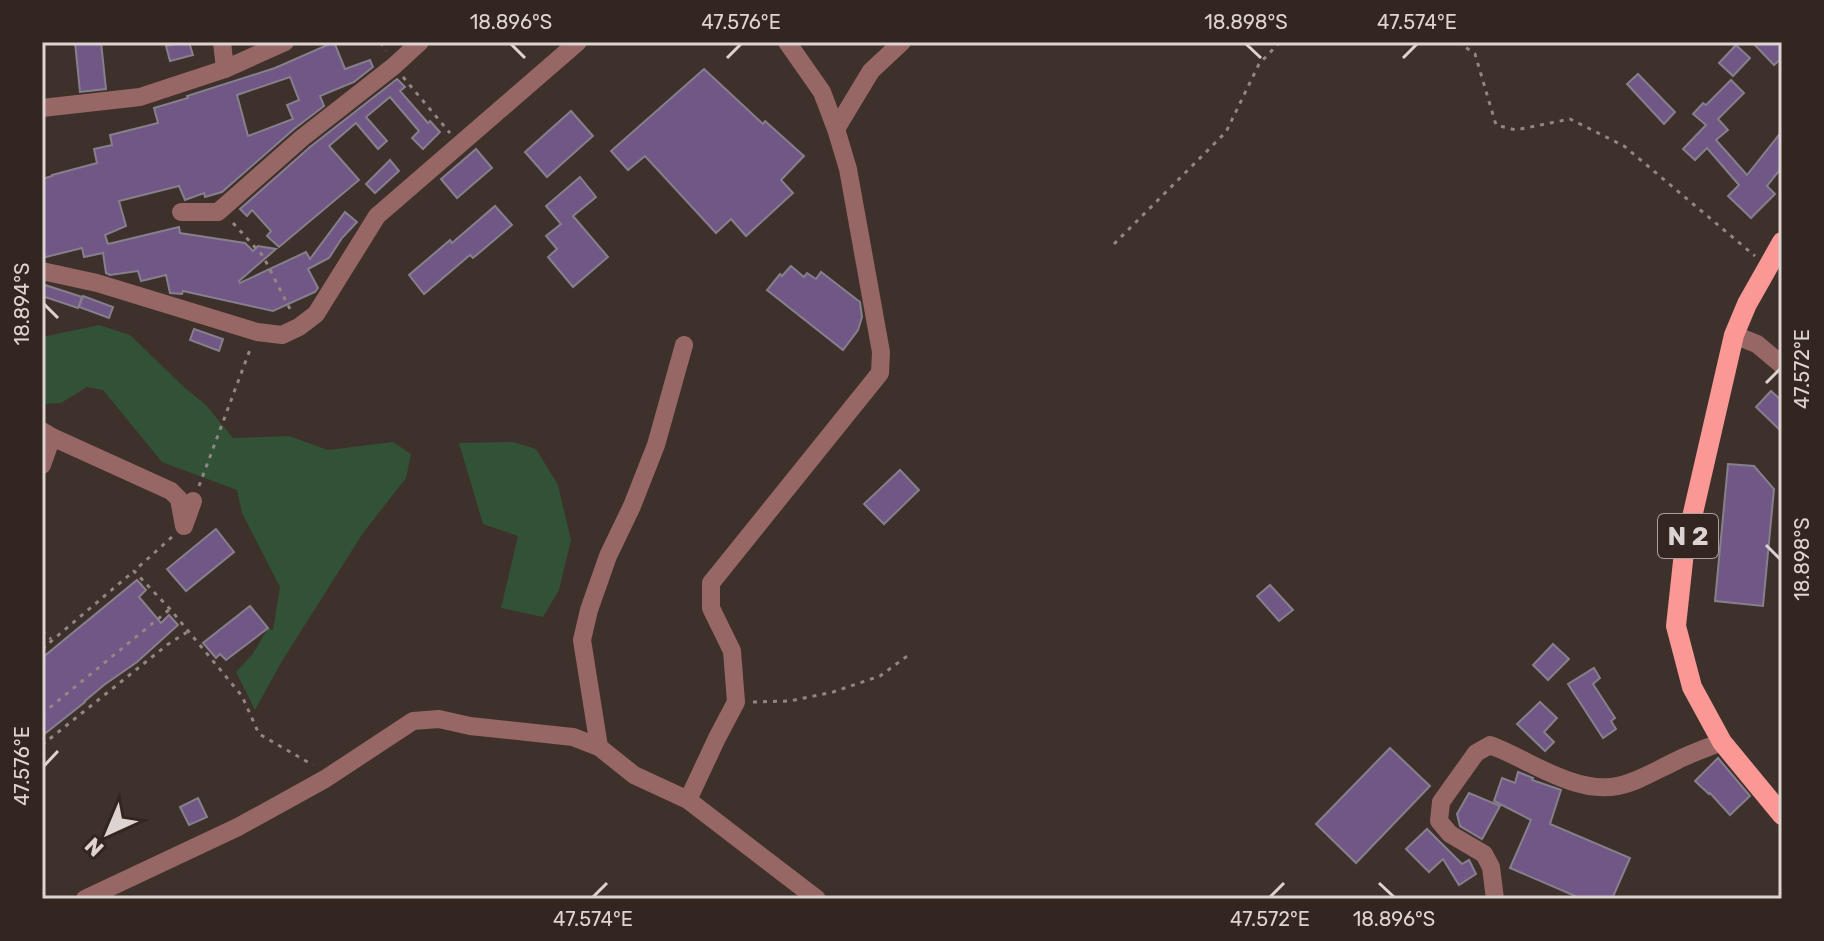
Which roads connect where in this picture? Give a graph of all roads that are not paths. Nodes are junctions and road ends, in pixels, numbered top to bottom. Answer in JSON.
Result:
{"nodes":[{"id":1,"x":222,"y":42,"type":"edge"},
{"id":2,"x":285,"y":42,"type":"edge"},
{"id":3,"x":420,"y":42,"type":"edge"},
{"id":4,"x":578,"y":42,"type":"edge"},
{"id":5,"x":787,"y":42,"type":"edge"},
{"id":6,"x":902,"y":42,"type":"edge"},
{"id":7,"x":225,"y":69,"type":"junction"},
{"id":8,"x":42,"y":108,"type":"edge"},
{"id":9,"x":836,"y":129,"type":"junction"},
{"id":10,"x":181,"y":212,"type":"dead end"},
{"id":11,"x":1782,"y":242,"type":"edge"},
{"id":12,"x":42,"y":271,"type":"edge"},
{"id":13,"x":1734,"y":335,"type":"junction"},
{"id":14,"x":684,"y":345,"type":"dead end"},
{"id":15,"x":1782,"y":365,"type":"edge"},
{"id":16,"x":47,"y":434,"type":"edge"},
{"id":17,"x":42,"y":465,"type":"edge"},
{"id":18,"x":193,"y":501,"type":"road end"},
{"id":19,"x":1722,"y":742,"type":"junction"},
{"id":20,"x":599,"y":747,"type":"junction"},
{"id":21,"x":688,"y":800,"type":"junction"},
{"id":22,"x":1782,"y":815,"type":"edge"},
{"id":23,"x":85,"y":899,"type":"edge"},
{"id":24,"x":817,"y":899,"type":"edge"},
{"id":25,"x":1495,"y":899,"type":"edge"}],
"edges":[{"from":1,"to":7,"type":"street"},
{"from":2,"to":7,"type":"street"},
{"from":3,"to":10,"type":"street"},
{"from":4,"to":12,"type":"street"},
{"from":5,"to":9,"type":"street"},
{"from":6,"to":9,"type":"street"},
{"from":7,"to":8,"type":"street"},
{"from":9,"to":21,"type":"street"},
{"from":11,"to":13,"type":"main road","number":"N 2"},
{"from":13,"to":15,"type":"street"},
{"from":13,"to":19,"type":"main road","number":"N 2"},
{"from":14,"to":20,"type":"street"},
{"from":16,"to":17,"type":"street"},
{"from":16,"to":18,"type":"street"},
{"from":19,"to":22,"type":"main road","number":"N 2"},
{"from":19,"to":25,"type":"street"},
{"from":20,"to":21,"type":"street"},
{"from":20,"to":23,"type":"street"},
{"from":21,"to":24,"type":"street"}]}
